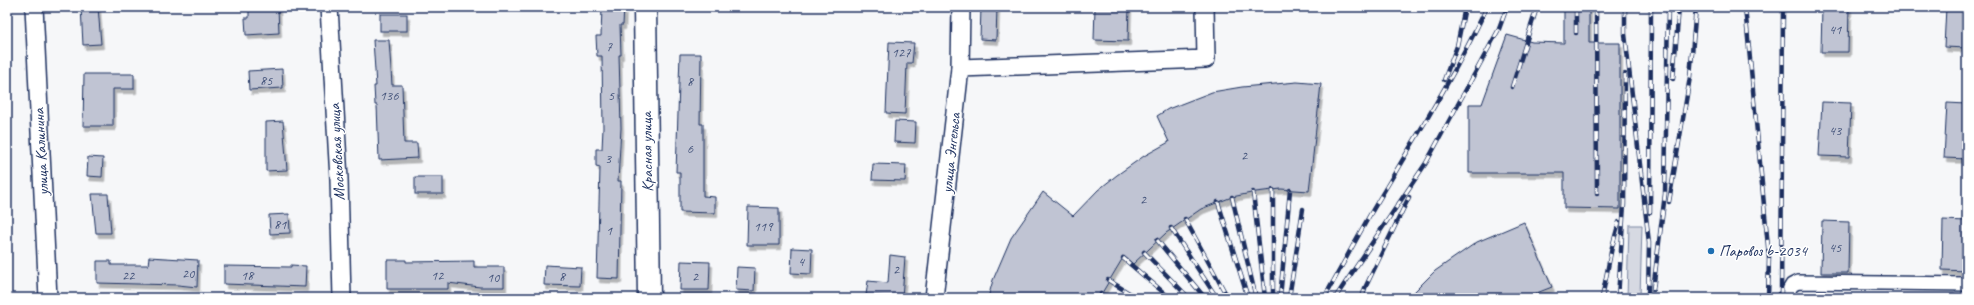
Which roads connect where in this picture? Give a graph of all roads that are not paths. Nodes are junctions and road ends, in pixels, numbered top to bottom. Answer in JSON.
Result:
{"nodes":[{"id":1,"x":34,"y":7,"type":"edge"},
{"id":2,"x":329,"y":7,"type":"edge"},
{"id":3,"x":645,"y":7,"type":"edge"},
{"id":4,"x":961,"y":7,"type":"edge"},
{"id":5,"x":1205,"y":7,"type":"edge"},
{"id":6,"x":960,"y":68,"type":"junction"},
{"id":7,"x":1967,"y":284,"type":"edge"},
{"id":8,"x":48,"y":298,"type":"edge"},
{"id":9,"x":342,"y":298,"type":"edge"},
{"id":10,"x":648,"y":298,"type":"edge"},
{"id":11,"x":934,"y":298,"type":"edge"},
{"id":12,"x":1783,"y":298,"type":"edge"}],
"edges":[{"from":1,"to":8,"type":"street","name":"улица Калинина"},
{"from":2,"to":9,"type":"street","name":"Московская улица"},
{"from":3,"to":10,"type":"street","name":"Красная улица"},
{"from":4,"to":6,"type":"street","name":"улица Энгельса"},
{"from":5,"to":6,"type":"street"},
{"from":6,"to":11,"type":"street","name":"улица Энгельса"},
{"from":7,"to":12,"type":"street"}]}
